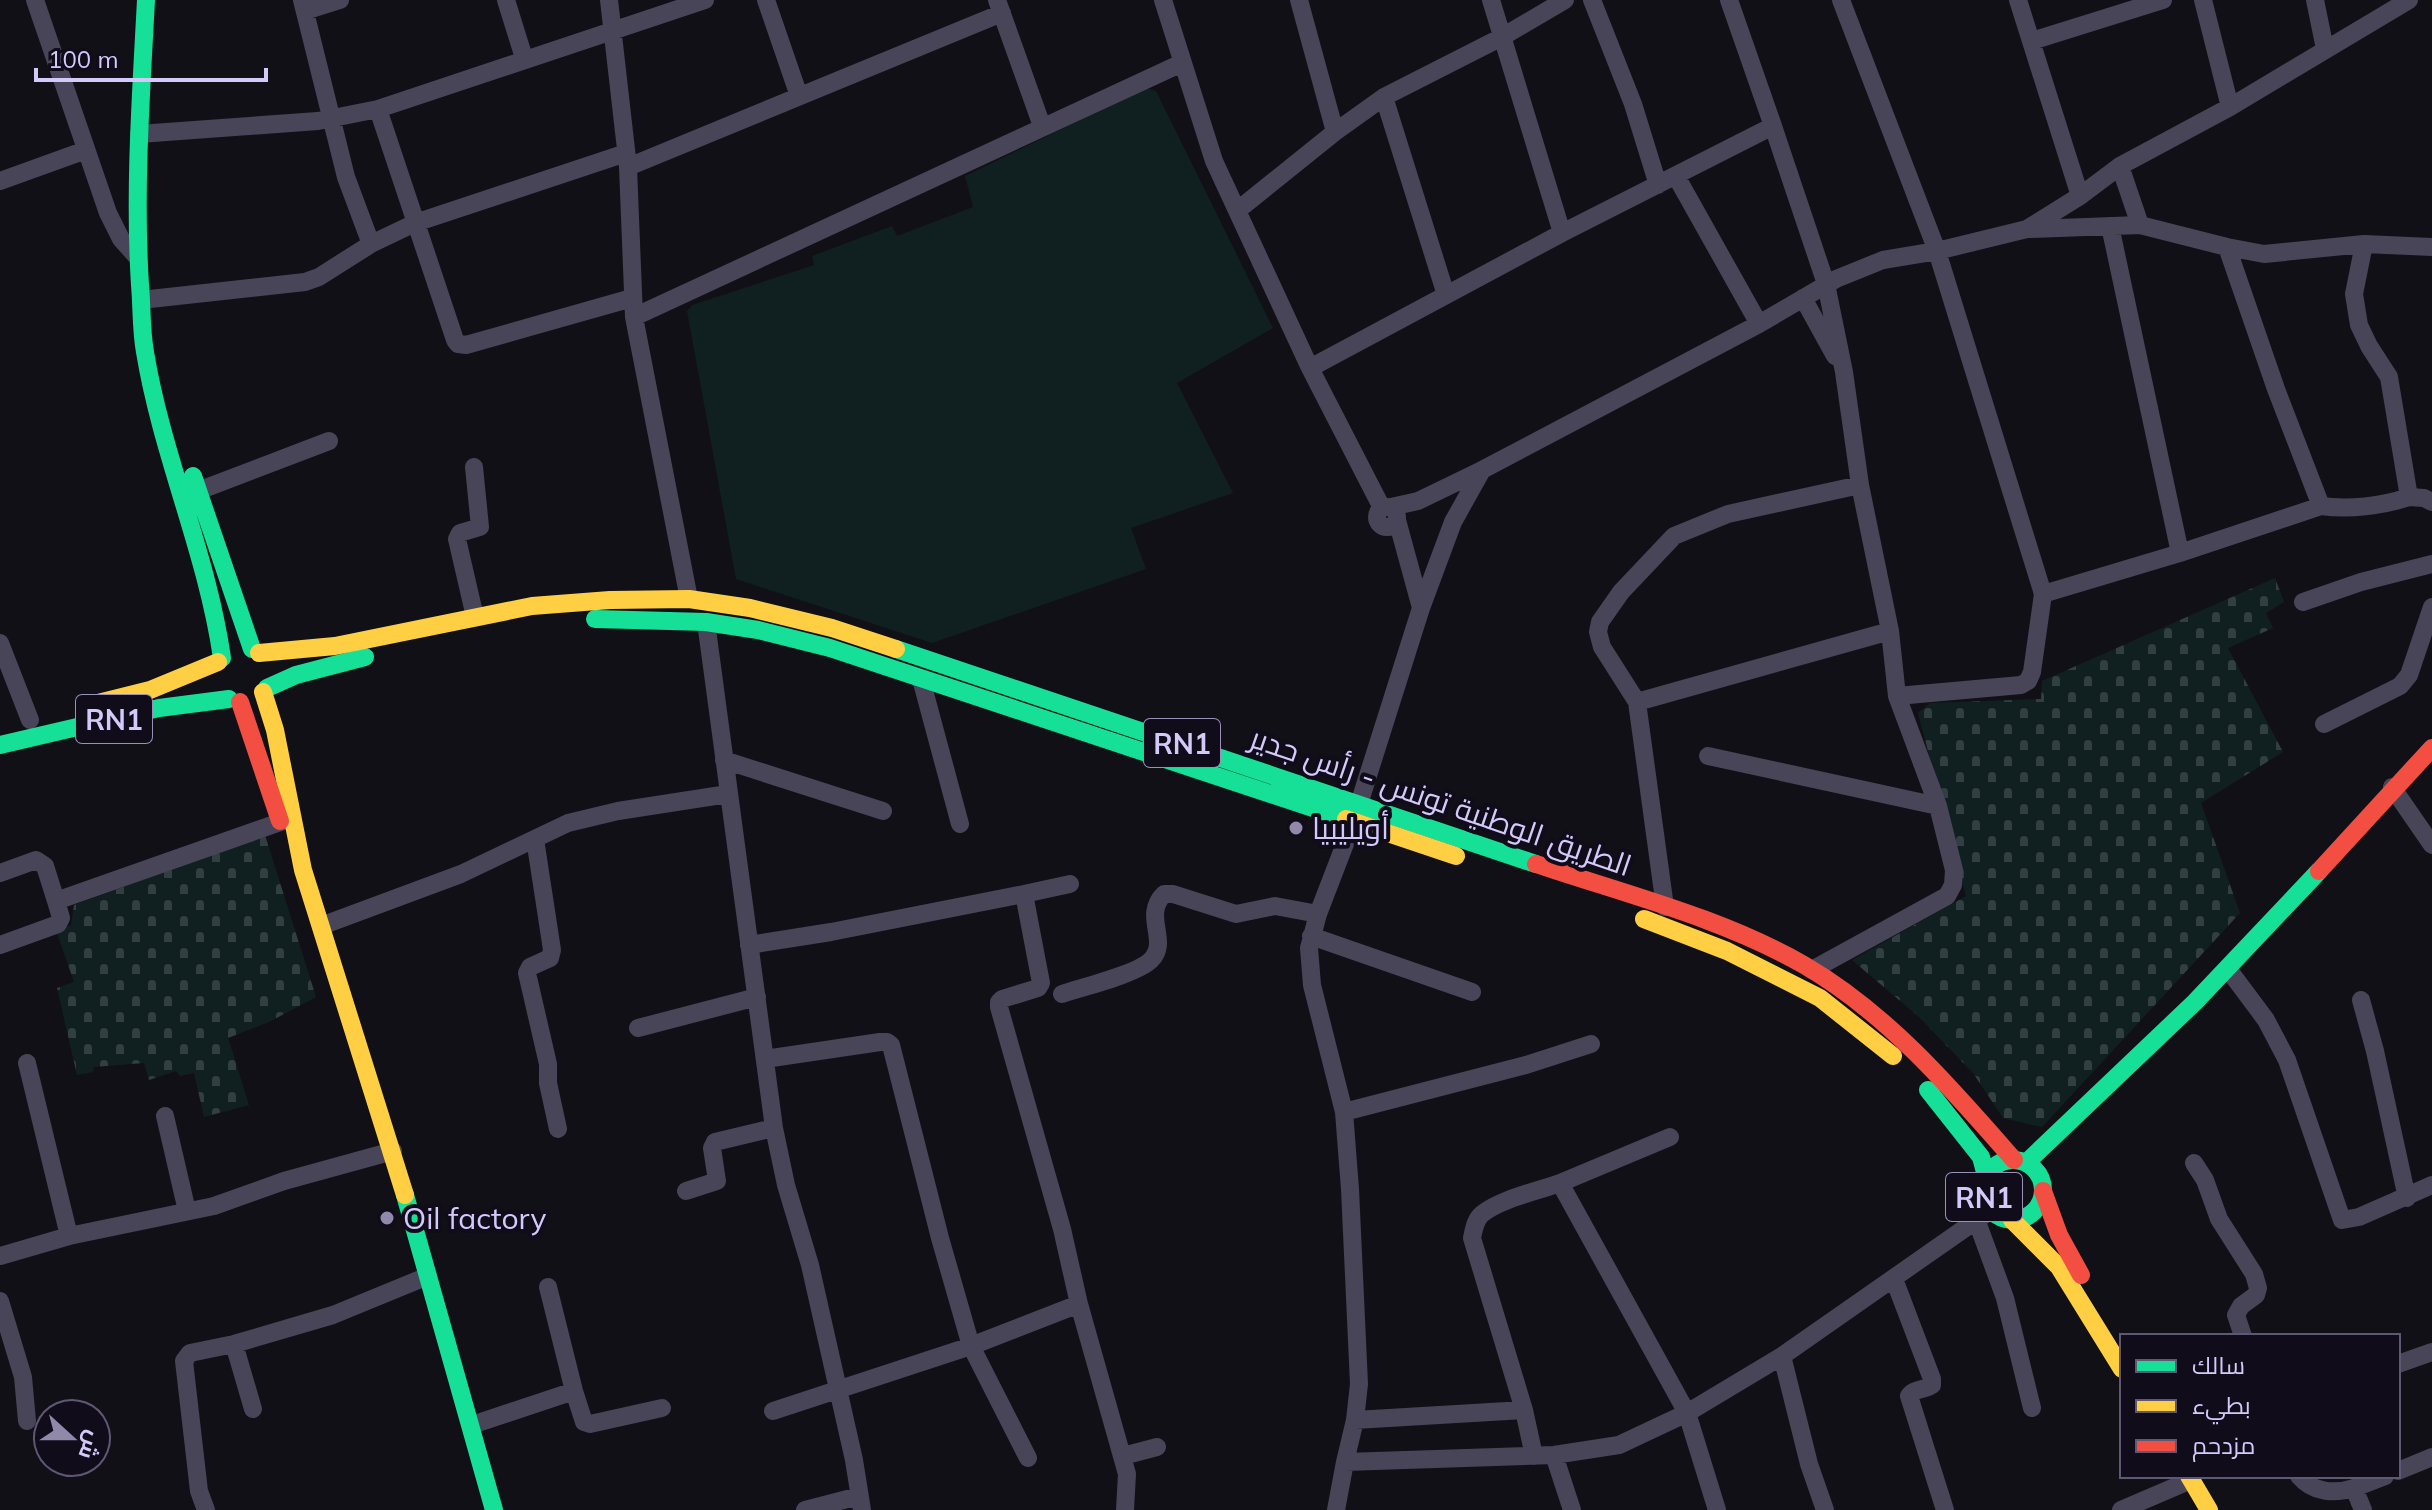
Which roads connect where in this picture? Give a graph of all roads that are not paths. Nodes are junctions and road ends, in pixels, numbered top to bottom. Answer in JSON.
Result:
{"nodes":[{"id":1,"x":35,"y":0,"type":"edge"},
{"id":2,"x":146,"y":0,"type":"edge"},
{"id":3,"x":340,"y":0,"type":"edge"},
{"id":4,"x":506,"y":0,"type":"edge"},
{"id":5,"x":609,"y":0,"type":"edge"},
{"id":6,"x":705,"y":0,"type":"edge"},
{"id":7,"x":766,"y":0,"type":"edge"},
{"id":8,"x":1163,"y":0,"type":"edge"},
{"id":9,"x":1299,"y":0,"type":"edge"},
{"id":10,"x":1491,"y":0,"type":"edge"},
{"id":11,"x":1565,"y":0,"type":"edge"},
{"id":12,"x":1592,"y":0,"type":"edge"},
{"id":13,"x":1841,"y":0,"type":"edge"},
{"id":14,"x":2018,"y":0,"type":"edge"},
{"id":15,"x":2163,"y":0,"type":"edge"},
{"id":16,"x":2203,"y":0,"type":"edge"},
{"id":17,"x":2315,"y":0,"type":"edge"},
{"id":18,"x":2409,"y":0,"type":"edge"},
{"id":19,"x":1731,"y":1,"type":"edge"},
{"id":20,"x":304,"y":6,"type":"edge"},
{"id":21,"x":1000,"y":7,"type":"edge"},
{"id":22,"x":612,"y":32,"type":"junction"},
{"id":23,"x":1502,"y":37,"type":"junction"},
{"id":24,"x":2032,"y":41,"type":"junction"},
{"id":25,"x":2325,"y":49,"type":"junction"},
{"id":26,"x":524,"y":58,"type":"junction"},
{"id":27,"x":1182,"y":63,"type":"junction"},
{"id":28,"x":799,"y":96,"type":"junction"},
{"id":29,"x":1384,"y":97,"type":"junction"},
{"id":30,"x":2230,"y":107,"type":"junction"},
{"id":31,"x":378,"y":109,"type":"junction"},
{"id":32,"x":333,"y":119,"type":"junction"},
{"id":33,"x":1042,"y":126,"type":"junction"},
{"id":34,"x":1773,"y":126,"type":"junction"},
{"id":35,"x":1335,"y":132,"type":"junction"},
{"id":36,"x":139,"y":134,"type":"junction"},
{"id":37,"x":86,"y":150,"type":"junction"},
{"id":38,"x":627,"y":160,"type":"junction"},
{"id":39,"x":2120,"y":166,"type":"junction"},
{"id":40,"x":1676,"y":176,"type":"junction"},
{"id":41,"x":0,"y":181,"type":"edge"},
{"id":42,"x":1658,"y":185,"type":"junction"},
{"id":43,"x":2080,"y":196,"type":"junction"},
{"id":44,"x":1238,"y":210,"type":"junction"},
{"id":45,"x":415,"y":223,"type":"junction"},
{"id":46,"x":2140,"y":225,"type":"junction"},
{"id":47,"x":2110,"y":226,"type":"junction"},
{"id":48,"x":2027,"y":229,"type":"junction"},
{"id":49,"x":1562,"y":233,"type":"junction"},
{"id":50,"x":371,"y":244,"type":"junction"},
{"id":51,"x":2364,"y":244,"type":"junction"},
{"id":52,"x":2227,"y":247,"type":"junction"},
{"id":53,"x":2432,"y":247,"type":"edge"},
{"id":54,"x":1937,"y":251,"type":"junction"},
{"id":55,"x":139,"y":268,"type":"junction"},
{"id":56,"x":1826,"y":284,"type":"junction"},
{"id":57,"x":1446,"y":295,"type":"junction"},
{"id":58,"x":1803,"y":298,"type":"junction"},
{"id":59,"x":144,"y":300,"type":"junction"},
{"id":60,"x":633,"y":307,"type":"junction"},
{"id":61,"x":1759,"y":324,"type":"junction"},
{"id":62,"x":1310,"y":368,"type":"junction"},
{"id":63,"x":1844,"y":372,"type":"junction"},
{"id":64,"x":329,"y":441,"type":"dead end"},
{"id":65,"x":474,"y":467,"type":"dead end"},
{"id":66,"x":1482,"y":470,"type":"junction"},
{"id":67,"x":1860,"y":485,"type":"junction"},
{"id":68,"x":198,"y":491,"type":"junction"},
{"id":69,"x":2409,"y":497,"type":"junction"},
{"id":70,"x":2432,"y":502,"type":"edge"},
{"id":71,"x":2321,"y":506,"type":"junction"},
{"id":72,"x":1391,"y":516,"type":"junction"},
{"id":73,"x":2180,"y":553,"type":"junction"},
{"id":74,"x":2432,"y":564,"type":"edge"},
{"id":75,"x":2043,"y":594,"type":"junction"},
{"id":76,"x":689,"y":599,"type":"junction"},
{"id":77,"x":2303,"y":602,"type":"dead end"},
{"id":78,"x":2432,"y":607,"type":"edge"},
{"id":79,"x":1421,"y":608,"type":"junction"},
{"id":80,"x":475,"y":617,"type":"junction"},
{"id":81,"x":706,"y":622,"type":"junction"},
{"id":82,"x":1890,"y":631,"type":"junction"},
{"id":83,"x":0,"y":643,"type":"edge"},
{"id":84,"x":256,"y":651,"type":"junction"},
{"id":85,"x":220,"y":660,"type":"junction"},
{"id":86,"x":921,"y":679,"type":"junction"},
{"id":87,"x":265,"y":690,"type":"junction"},
{"id":88,"x":1897,"y":696,"type":"junction"},
{"id":89,"x":235,"y":700,"type":"junction"},
{"id":90,"x":1637,"y":702,"type":"junction"},
{"id":91,"x":30,"y":720,"type":"junction"},
{"id":92,"x":2324,"y":724,"type":"dead end"},
{"id":93,"x":0,"y":727,"type":"edge"},
{"id":94,"x":0,"y":745,"type":"edge"},
{"id":95,"x":2432,"y":748,"type":"edge"},
{"id":96,"x":1708,"y":756,"type":"dead end"},
{"id":97,"x":724,"y":760,"type":"junction"},
{"id":98,"x":2392,"y":787,"type":"junction"},
{"id":99,"x":728,"y":794,"type":"junction"},
{"id":100,"x":1359,"y":803,"type":"junction"},
{"id":101,"x":1938,"y":806,"type":"junction"},
{"id":102,"x":883,"y":811,"type":"dead end"},
{"id":103,"x":286,"y":820,"type":"junction"},
{"id":104,"x":1353,"y":823,"type":"junction"},
{"id":105,"x":960,"y":824,"type":"dead end"},
{"id":106,"x":535,"y":839,"type":"junction"},
{"id":107,"x":2432,"y":845,"type":"edge"},
{"id":108,"x":0,"y":873,"type":"edge"},
{"id":109,"x":1070,"y":884,"type":"dead end"},
{"id":110,"x":1024,"y":894,"type":"junction"},
{"id":111,"x":56,"y":901,"type":"junction"},
{"id":112,"x":1665,"y":907,"type":"junction"},
{"id":113,"x":1318,"y":914,"type":"junction"},
{"id":114,"x":321,"y":926,"type":"junction"},
{"id":115,"x":1311,"y":936,"type":"junction"},
{"id":116,"x":0,"y":945,"type":"edge"},
{"id":117,"x":749,"y":945,"type":"junction"},
{"id":118,"x":2228,"y":969,"type":"junction"},
{"id":119,"x":1812,"y":970,"type":"junction"},
{"id":120,"x":1472,"y":992,"type":"dead end"},
{"id":121,"x":1062,"y":994,"type":"dead end"},
{"id":122,"x":757,"y":997,"type":"junction"},
{"id":123,"x":2361,"y":1000,"type":"dead end"},
{"id":124,"x":638,"y":1028,"type":"dead end"},
{"id":125,"x":1591,"y":1044,"type":"dead end"},
{"id":126,"x":765,"y":1059,"type":"junction"},
{"id":127,"x":27,"y":1063,"type":"dead end"},
{"id":128,"x":1344,"y":1112,"type":"junction"},
{"id":129,"x":165,"y":1116,"type":"dead end"},
{"id":130,"x":774,"y":1128,"type":"junction"},
{"id":131,"x":558,"y":1129,"type":"dead end"},
{"id":132,"x":1670,"y":1137,"type":"dead end"},
{"id":133,"x":393,"y":1151,"type":"junction"},
{"id":134,"x":2020,"y":1161,"type":"junction"},
{"id":135,"x":2194,"y":1163,"type":"dead end"},
{"id":136,"x":1986,"y":1176,"type":"junction"},
{"id":137,"x":1560,"y":1183,"type":"junction"},
{"id":138,"x":2432,"y":1185,"type":"edge"},
{"id":139,"x":686,"y":1191,"type":"dead end"},
{"id":140,"x":2043,"y":1191,"type":"junction"},
{"id":141,"x":2407,"y":1198,"type":"junction"},
{"id":142,"x":187,"y":1211,"type":"junction"},
{"id":143,"x":1984,"y":1214,"type":"junction"},
{"id":144,"x":2012,"y":1220,"type":"junction"},
{"id":145,"x":69,"y":1236,"type":"junction"},
{"id":146,"x":0,"y":1256,"type":"edge"},
{"id":147,"x":428,"y":1276,"type":"junction"},
{"id":148,"x":1894,"y":1279,"type":"junction"},
{"id":149,"x":548,"y":1287,"type":"dead end"},
{"id":150,"x":0,"y":1301,"type":"edge"},
{"id":151,"x":1079,"y":1304,"type":"junction"},
{"id":152,"x":5,"y":1334,"type":"edge"},
{"id":153,"x":2242,"y":1334,"type":"edge"},
{"id":154,"x":2120,"y":1342,"type":"edge"},
{"id":155,"x":234,"y":1344,"type":"junction"},
{"id":156,"x":971,"y":1346,"type":"junction"},
{"id":157,"x":2432,"y":1352,"type":"edge"},
{"id":158,"x":1782,"y":1356,"type":"junction"},
{"id":159,"x":2400,"y":1363,"type":"edge"},
{"id":160,"x":2120,"y":1366,"type":"edge"},
{"id":161,"x":837,"y":1389,"type":"junction"},
{"id":162,"x":574,"y":1391,"type":"junction"},
{"id":163,"x":662,"y":1408,"type":"dead end"},
{"id":164,"x":2032,"y":1408,"type":"dead end"},
{"id":165,"x":253,"y":1409,"type":"dead end"},
{"id":166,"x":1524,"y":1410,"type":"junction"},
{"id":167,"x":773,"y":1411,"type":"dead end"},
{"id":168,"x":1687,"y":1413,"type":"junction"},
{"id":169,"x":1355,"y":1420,"type":"junction"},
{"id":170,"x":27,"y":1421,"type":"dead end"},
{"id":171,"x":472,"y":1425,"type":"junction"},
{"id":172,"x":1157,"y":1447,"type":"dead end"},
{"id":173,"x":1554,"y":1455,"type":"junction"},
{"id":174,"x":1123,"y":1456,"type":"junction"},
{"id":175,"x":1534,"y":1456,"type":"junction"},
{"id":176,"x":2432,"y":1457,"type":"edge"},
{"id":177,"x":1028,"y":1458,"type":"dead end"},
{"id":178,"x":1345,"y":1462,"type":"junction"},
{"id":179,"x":2400,"y":1470,"type":"edge"},
{"id":180,"x":2193,"y":1478,"type":"edge"},
{"id":181,"x":2195,"y":1478,"type":"edge"},
{"id":182,"x":2196,"y":1478,"type":"edge"},
{"id":183,"x":2301,"y":1478,"type":"edge"},
{"id":184,"x":2380,"y":1478,"type":"edge"},
{"id":185,"x":2354,"y":1488,"type":"junction"},
{"id":186,"x":861,"y":1503,"type":"edge"},
{"id":187,"x":489,"y":1509,"type":"edge"},
{"id":188,"x":206,"y":1510,"type":"edge"},
{"id":189,"x":805,"y":1510,"type":"edge"},
{"id":190,"x":1125,"y":1510,"type":"edge"},
{"id":191,"x":1336,"y":1510,"type":"edge"},
{"id":192,"x":1572,"y":1510,"type":"edge"},
{"id":193,"x":1717,"y":1510,"type":"edge"},
{"id":194,"x":1825,"y":1510,"type":"edge"},
{"id":195,"x":1945,"y":1510,"type":"edge"},
{"id":196,"x":2121,"y":1510,"type":"edge"},
{"id":197,"x":2209,"y":1510,"type":"edge"},
{"id":198,"x":2224,"y":1510,"type":"edge"},
{"id":199,"x":2363,"y":1510,"type":"edge"}],
"edges":[{"from":1,"to":37,"type":"street"},
{"from":2,"to":36,"type":"main road"},
{"from":3,"to":20,"type":"street"},
{"from":4,"to":26,"type":"street"},
{"from":5,"to":22,"type":"street"},
{"from":6,"to":22,"type":"street"},
{"from":7,"to":28,"type":"street"},
{"from":8,"to":27,"type":"street"},
{"from":9,"to":35,"type":"street"},
{"from":10,"to":23,"type":"street"},
{"from":11,"to":23,"type":"street"},
{"from":12,"to":42,"type":"street"},
{"from":13,"to":54,"type":"street"},
{"from":14,"to":24,"type":"street"},
{"from":15,"to":24,"type":"street"},
{"from":16,"to":30,"type":"street"},
{"from":17,"to":25,"type":"street"},
{"from":18,"to":25,"type":"street"},
{"from":19,"to":34,"type":"street"},
{"from":20,"to":32,"type":"street"},
{"from":21,"to":28,"type":"street"},
{"from":21,"to":33,"type":"street"},
{"from":22,"to":26,"type":"street"},
{"from":22,"to":38,"type":"street"},
{"from":23,"to":29,"type":"street"},
{"from":23,"to":49,"type":"street"},
{"from":24,"to":43,"type":"street"},
{"from":25,"to":30,"type":"street"},
{"from":26,"to":31,"type":"street"},
{"from":27,"to":33,"type":"street"},
{"from":27,"to":44,"type":"street"},
{"from":28,"to":38,"type":"street"},
{"from":29,"to":35,"type":"street"},
{"from":29,"to":57,"type":"street"},
{"from":30,"to":39,"type":"street"},
{"from":31,"to":32,"type":"street"},
{"from":31,"to":45,"type":"street"},
{"from":32,"to":36,"type":"street"},
{"from":32,"to":50,"type":"street"},
{"from":33,"to":60,"type":"street"},
{"from":34,"to":40,"type":"street"},
{"from":34,"to":56,"type":"street"},
{"from":35,"to":44,"type":"street"},
{"from":36,"to":55,"type":"main road"},
{"from":37,"to":41,"type":"street"},
{"from":37,"to":55,"type":"street"},
{"from":38,"to":45,"type":"street"},
{"from":38,"to":60,"type":"street"},
{"from":39,"to":43,"type":"street"},
{"from":39,"to":46,"type":"street"},
{"from":40,"to":42,"type":"street"},
{"from":40,"to":61,"type":"street"},
{"from":42,"to":49,"type":"street"},
{"from":43,"to":48,"type":"street"},
{"from":44,"to":62,"type":"street"},
{"from":45,"to":50,"type":"street"},
{"from":45,"to":60,"type":"street"},
{"from":46,"to":47,"type":"street"},
{"from":46,"to":52,"type":"street"},
{"from":47,"to":48,"type":"street"},
{"from":47,"to":73,"type":"street"},
{"from":48,"to":54,"type":"street"},
{"from":49,"to":57,"type":"street"},
{"from":50,"to":59,"type":"street"},
{"from":51,"to":52,"type":"street"},
{"from":51,"to":53,"type":"street"},
{"from":51,"to":69,"type":"street"},
{"from":52,"to":71,"type":"street"},
{"from":54,"to":56,"type":"street"},
{"from":54,"to":75,"type":"street"},
{"from":55,"to":59,"type":"main road"},
{"from":56,"to":58,"type":"street"},
{"from":56,"to":63,"type":"street"},
{"from":57,"to":62,"type":"street"},
{"from":58,"to":61,"type":"street"},
{"from":58,"to":63,"type":"street"},
{"from":59,"to":68,"type":"main road"},
{"from":59,"to":85,"type":"main road"},
{"from":60,"to":76,"type":"street"},
{"from":61,"to":66,"type":"street"},
{"from":62,"to":72,"type":"street"},
{"from":63,"to":67,"type":"street"},
{"from":64,"to":68,"type":"street"},
{"from":65,"to":80,"type":"street"},
{"from":66,"to":72,"type":"street"},
{"from":66,"to":79,"type":"street"},
{"from":67,"to":82,"type":"street"},
{"from":67,"to":90,"type":"street"},
{"from":68,"to":84,"type":"main road"},
{"from":69,"to":70,"type":"street"},
{"from":69,"to":71,"type":"street"},
{"from":71,"to":73,"type":"street"},
{"from":72,"to":79,"type":"street"},
{"from":73,"to":75,"type":"street"},
{"from":74,"to":77,"type":"street"},
{"from":75,"to":88,"type":"street"},
{"from":76,"to":80,"type":"main road","name":"الطريق الوطنية تونس - رأس جدير","number":"RN1"},
{"from":76,"to":100,"type":"main road","name":"الطريق الوطنية تونس - رأس جدير","number":"RN1"},
{"from":78,"to":92,"type":"street"},
{"from":79,"to":100,"type":"street"},
{"from":80,"to":84,"type":"main road","name":"الطريق الوطنية تونس - رأس جدير","number":"RN1"},
{"from":81,"to":86,"type":"main road","name":"الطريق الوطنية تونس - رأس جدير","number":"RN1"},
{"from":81,"to":87,"type":"main road","name":"الطريق الوطنية تونس - رأس جدير","number":"RN1"},
{"from":81,"to":97,"type":"street"},
{"from":82,"to":88,"type":"street"},
{"from":82,"to":90,"type":"street"},
{"from":83,"to":91,"type":"street"},
{"from":84,"to":85,"type":"main road","number":"RN1"},
{"from":84,"to":87,"type":"main road"},
{"from":85,"to":89,"type":"main road"},
{"from":85,"to":91,"type":"main road","number":"RN1"},
{"from":86,"to":104,"type":"main road","name":"الطريق الوطنية تونس - رأس جدير","number":"RN1"},
{"from":86,"to":105,"type":"street"},
{"from":87,"to":89,"type":"main road","number":"RN1"},
{"from":87,"to":103,"type":"main road"},
{"from":88,"to":101,"type":"street"},
{"from":89,"to":94,"type":"main road","number":"RN1"},
{"from":89,"to":103,"type":"main road"},
{"from":90,"to":112,"type":"street"},
{"from":91,"to":93,"type":"main road","number":"RN1"},
{"from":95,"to":98,"type":"main road"},
{"from":96,"to":101,"type":"street"},
{"from":97,"to":99,"type":"street"},
{"from":97,"to":102,"type":"street"},
{"from":98,"to":107,"type":"street"},
{"from":98,"to":118,"type":"main road"},
{"from":99,"to":106,"type":"street"},
{"from":99,"to":117,"type":"street"},
{"from":100,"to":104,"type":"street"},
{"from":100,"to":112,"type":"main road","name":"الطريق الوطنية تونس - رأس جدير","number":"RN1"},
{"from":101,"to":119,"type":"street"},
{"from":103,"to":111,"type":"street"},
{"from":103,"to":114,"type":"main road"},
{"from":104,"to":113,"type":"street"},
{"from":104,"to":136,"type":"main road","name":"الطريق الوطنية تونس - رأس جدير","number":"RN1"},
{"from":106,"to":114,"type":"street"},
{"from":106,"to":131,"type":"street"},
{"from":108,"to":111,"type":"street"},
{"from":109,"to":110,"type":"street"},
{"from":110,"to":117,"type":"street"},
{"from":110,"to":151,"type":"street"},
{"from":111,"to":116,"type":"street"},
{"from":112,"to":119,"type":"main road","name":"الطريق الوطنية تونس - رأس جدير","number":"RN1"},
{"from":113,"to":115,"type":"street"},
{"from":113,"to":121,"type":"street"},
{"from":114,"to":133,"type":"main road"},
{"from":115,"to":120,"type":"street"},
{"from":115,"to":128,"type":"street"},
{"from":117,"to":122,"type":"street"},
{"from":118,"to":134,"type":"main road"},
{"from":118,"to":141,"type":"street"},
{"from":119,"to":134,"type":"main road","name":"الطريق الوطنية تونس - رأس جدير","number":"RN1"},
{"from":122,"to":124,"type":"street"},
{"from":122,"to":126,"type":"street"},
{"from":123,"to":141,"type":"street"},
{"from":125,"to":128,"type":"street"},
{"from":126,"to":130,"type":"street"},
{"from":126,"to":156,"type":"street"},
{"from":127,"to":145,"type":"street"},
{"from":128,"to":169,"type":"street"},
{"from":129,"to":142,"type":"street"},
{"from":130,"to":139,"type":"street"},
{"from":130,"to":161,"type":"street"},
{"from":132,"to":137,"type":"street"},
{"from":133,"to":142,"type":"street"},
{"from":133,"to":147,"type":"main road"},
{"from":134,"to":136,"type":"main road","number":"RN1"},
{"from":134,"to":140,"type":"main road","number":"RN1"},
{"from":135,"to":153,"type":"street"},
{"from":136,"to":143,"type":"main road","number":"RN1"},
{"from":137,"to":166,"type":"street"},
{"from":137,"to":168,"type":"street"},
{"from":138,"to":141,"type":"street"},
{"from":140,"to":144,"type":"main road","number":"RN1"},
{"from":140,"to":154,"type":"main road","number":"RN1"},
{"from":142,"to":145,"type":"street"},
{"from":143,"to":144,"type":"main road","number":"RN1"},
{"from":143,"to":148,"type":"street"},
{"from":143,"to":164,"type":"street"},
{"from":144,"to":160,"type":"main road","number":"RN1"},
{"from":145,"to":146,"type":"street"},
{"from":147,"to":155,"type":"street"},
{"from":147,"to":171,"type":"main road"},
{"from":148,"to":158,"type":"street"},
{"from":148,"to":195,"type":"street"},
{"from":149,"to":162,"type":"street"},
{"from":150,"to":152,"type":"street"},
{"from":151,"to":156,"type":"street"},
{"from":151,"to":174,"type":"street"},
{"from":152,"to":170,"type":"street"},
{"from":155,"to":165,"type":"street"},
{"from":155,"to":188,"type":"street"},
{"from":156,"to":161,"type":"street"},
{"from":156,"to":177,"type":"street"},
{"from":157,"to":159,"type":"street"},
{"from":158,"to":168,"type":"street"},
{"from":158,"to":194,"type":"street"},
{"from":161,"to":167,"type":"street"},
{"from":161,"to":186,"type":"street"},
{"from":162,"to":163,"type":"street"},
{"from":162,"to":171,"type":"street"},
{"from":166,"to":169,"type":"street"},
{"from":166,"to":175,"type":"street"},
{"from":168,"to":173,"type":"street"},
{"from":168,"to":193,"type":"street"},
{"from":169,"to":178,"type":"street"},
{"from":171,"to":187,"type":"main road"},
{"from":172,"to":174,"type":"street"},
{"from":173,"to":175,"type":"street"},
{"from":173,"to":192,"type":"street"},
{"from":174,"to":190,"type":"street"},
{"from":175,"to":178,"type":"street"},
{"from":176,"to":179,"type":"street"},
{"from":178,"to":191,"type":"street"},
{"from":180,"to":196,"type":"street"},
{"from":181,"to":197,"type":"main road"},
{"from":182,"to":198,"type":"main road"},
{"from":183,"to":185,"type":"street"},
{"from":184,"to":185,"type":"street"},
{"from":185,"to":199,"type":"street"},
{"from":186,"to":189,"type":"street"}]}
